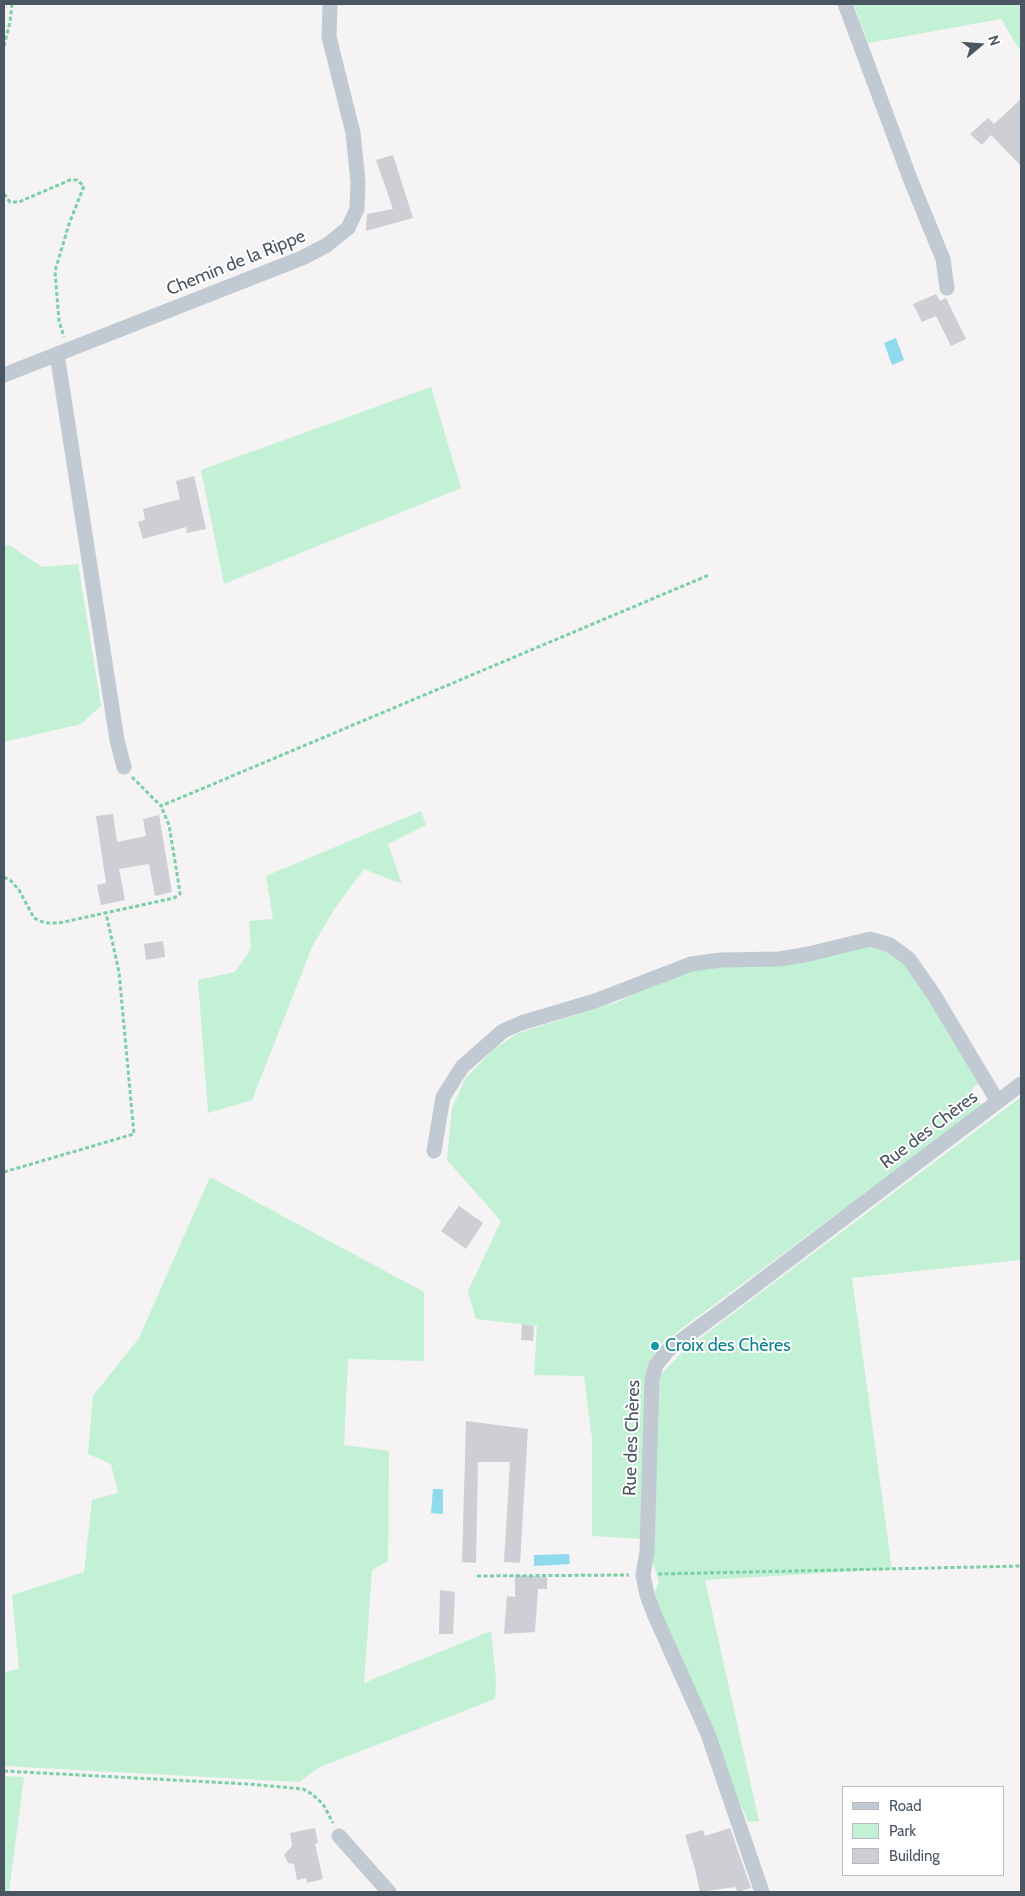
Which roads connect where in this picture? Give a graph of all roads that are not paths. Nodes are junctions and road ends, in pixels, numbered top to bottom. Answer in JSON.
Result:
{"nodes":[{"id":1,"x":330,"y":4,"type":"edge"},
{"id":2,"x":845,"y":4,"type":"edge"},
{"id":3,"x":947,"y":288,"type":"dead end"},
{"id":4,"x":62,"y":352,"type":"junction"},
{"id":5,"x":4,"y":374,"type":"edge"},
{"id":6,"x":124,"y":767,"type":"road end"},
{"id":7,"x":1021,"y":1084,"type":"edge"},
{"id":8,"x":998,"y":1102,"type":"junction"},
{"id":9,"x":434,"y":1151,"type":"dead end"},
{"id":10,"x":339,"y":1836,"type":"road end"},
{"id":11,"x":389,"y":1892,"type":"edge"},
{"id":12,"x":762,"y":1892,"type":"edge"}],
"edges":[{"from":1,"to":4,"type":"street","name":"Chemin de la Rippe"},
{"from":2,"to":3,"type":"street"},
{"from":4,"to":5,"type":"street","name":"Chemin de la Rippe"},
{"from":4,"to":6,"type":"street"},
{"from":7,"to":8,"type":"street","name":"Rue des Chères"},
{"from":8,"to":9,"type":"street"},
{"from":8,"to":12,"type":"street","name":"Rue des Chères"},
{"from":10,"to":11,"type":"street"}]}
